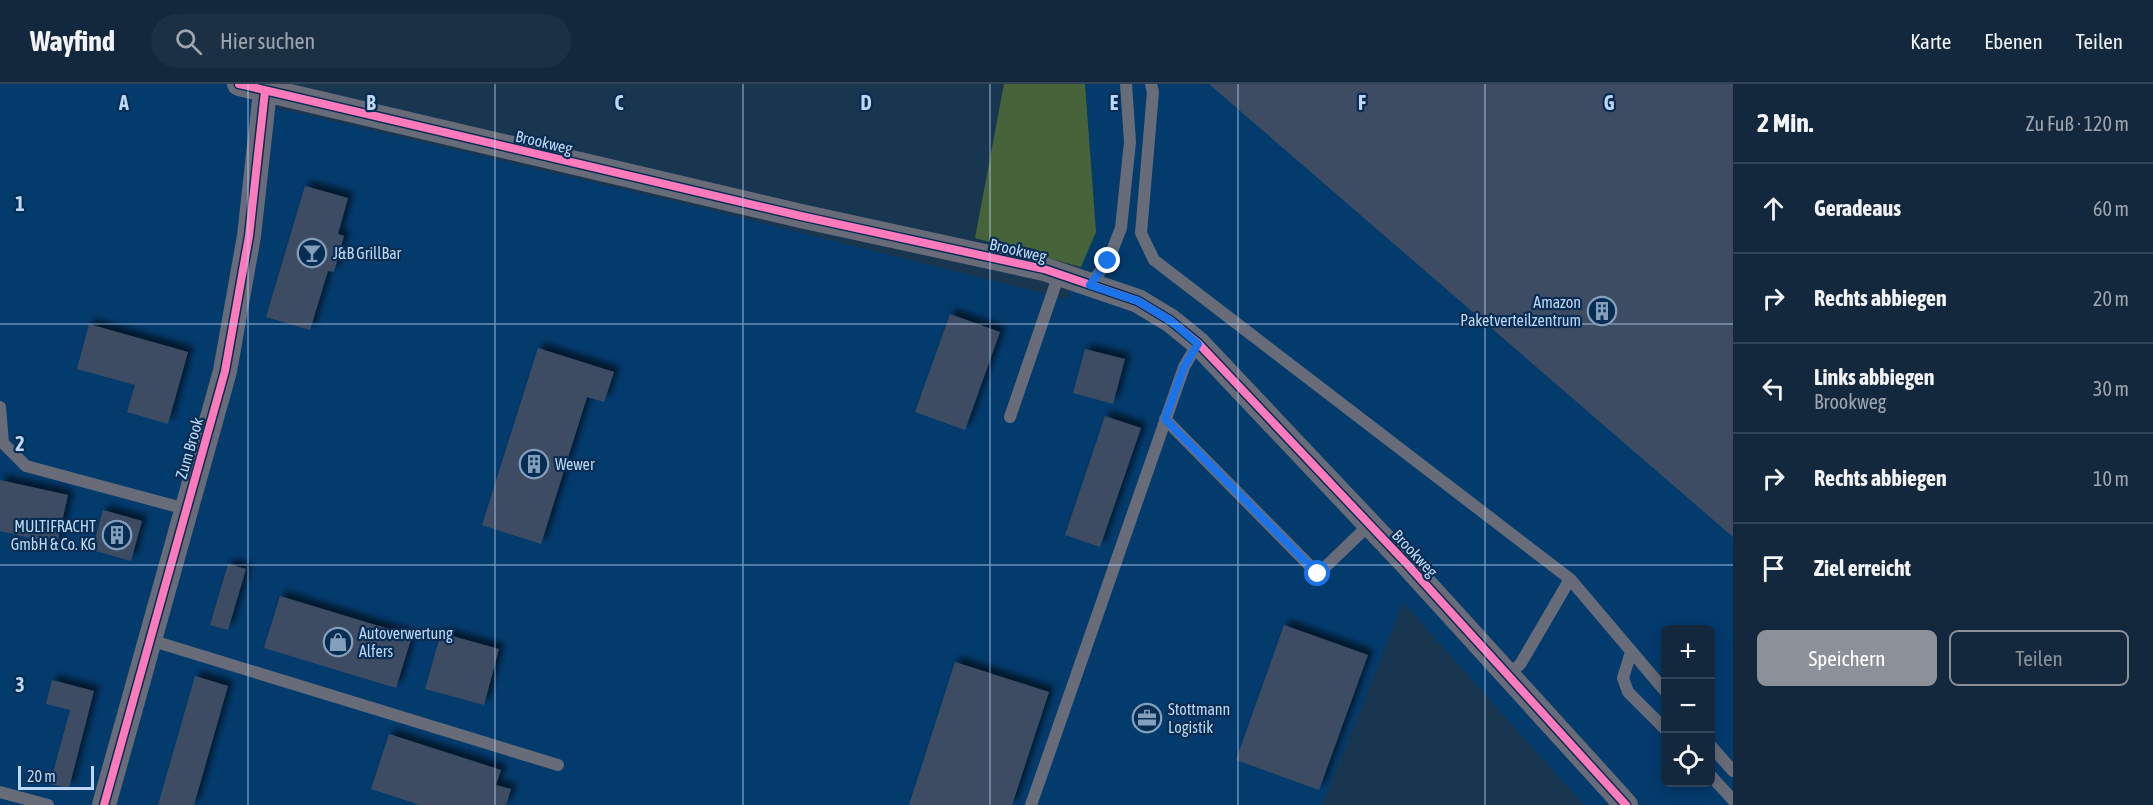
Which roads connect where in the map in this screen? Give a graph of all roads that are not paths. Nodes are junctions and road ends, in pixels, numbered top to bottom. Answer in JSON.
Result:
{"nodes":[{"id":1,"x":239,"y":84,"type":"edge"},
{"id":2,"x":1126,"y":84,"type":"edge"},
{"id":3,"x":1151,"y":84,"type":"edge"},
{"id":4,"x":265,"y":91,"type":"junction"},
{"id":5,"x":1059,"y":274,"type":"junction"},
{"id":6,"x":1090,"y":285,"type":"junction"},
{"id":7,"x":1198,"y":344,"type":"junction"},
{"id":8,"x":0,"y":406,"type":"edge"},
{"id":9,"x":1010,"y":417,"type":"dead end"},
{"id":10,"x":1165,"y":419,"type":"junction"},
{"id":11,"x":186,"y":509,"type":"junction"},
{"id":12,"x":1370,"y":524,"type":"junction"},
{"id":13,"x":1570,"y":579,"type":"junction"},
{"id":14,"x":150,"y":640,"type":"junction"},
{"id":15,"x":1632,"y":652,"type":"junction"},
{"id":16,"x":1509,"y":676,"type":"junction"},
{"id":17,"x":1661,"y":687,"type":"edge"},
{"id":18,"x":1661,"y":726,"type":"edge"},
{"id":19,"x":1715,"y":751,"type":"edge"},
{"id":20,"x":558,"y":765,"type":"dead end"},
{"id":21,"x":1733,"y":771,"type":"edge"},
{"id":22,"x":1715,"y":780,"type":"edge"},
{"id":23,"x":0,"y":792,"type":"edge"},
{"id":24,"x":1733,"y":800,"type":"edge"},
{"id":25,"x":48,"y":805,"type":"edge"},
{"id":26,"x":104,"y":805,"type":"edge"},
{"id":27,"x":1031,"y":805,"type":"edge"},
{"id":28,"x":1626,"y":805,"type":"edge"}],
"edges":[{"from":1,"to":4,"type":"street","name":"Brookweg"},
{"from":2,"to":6,"type":"lane"},
{"from":3,"to":13,"type":"lane"},
{"from":4,"to":5,"type":"street","name":"Brookweg"},
{"from":4,"to":11,"type":"street","name":"Zum Brook"},
{"from":5,"to":6,"type":"street","name":"Brookweg"},
{"from":5,"to":9,"type":"lane"},
{"from":6,"to":7,"type":"street","name":"Brookweg"},
{"from":7,"to":10,"type":"lane"},
{"from":7,"to":12,"type":"street","name":"Brookweg"},
{"from":8,"to":11,"type":"lane"},
{"from":10,"to":12,"type":"lane"},
{"from":10,"to":27,"type":"lane"},
{"from":11,"to":14,"type":"street","name":"Zum Brook"},
{"from":12,"to":16,"type":"street","name":"Brookweg"},
{"from":13,"to":15,"type":"lane"},
{"from":13,"to":16,"type":"lane"},
{"from":14,"to":20,"type":"lane"},
{"from":14,"to":26,"type":"street","name":"Zum Brook"},
{"from":15,"to":17,"type":"lane"},
{"from":15,"to":18,"type":"lane"},
{"from":16,"to":28,"type":"street","name":"Brookweg"},
{"from":19,"to":21,"type":"lane"},
{"from":22,"to":24,"type":"lane"},
{"from":23,"to":25,"type":"lane"}]}
